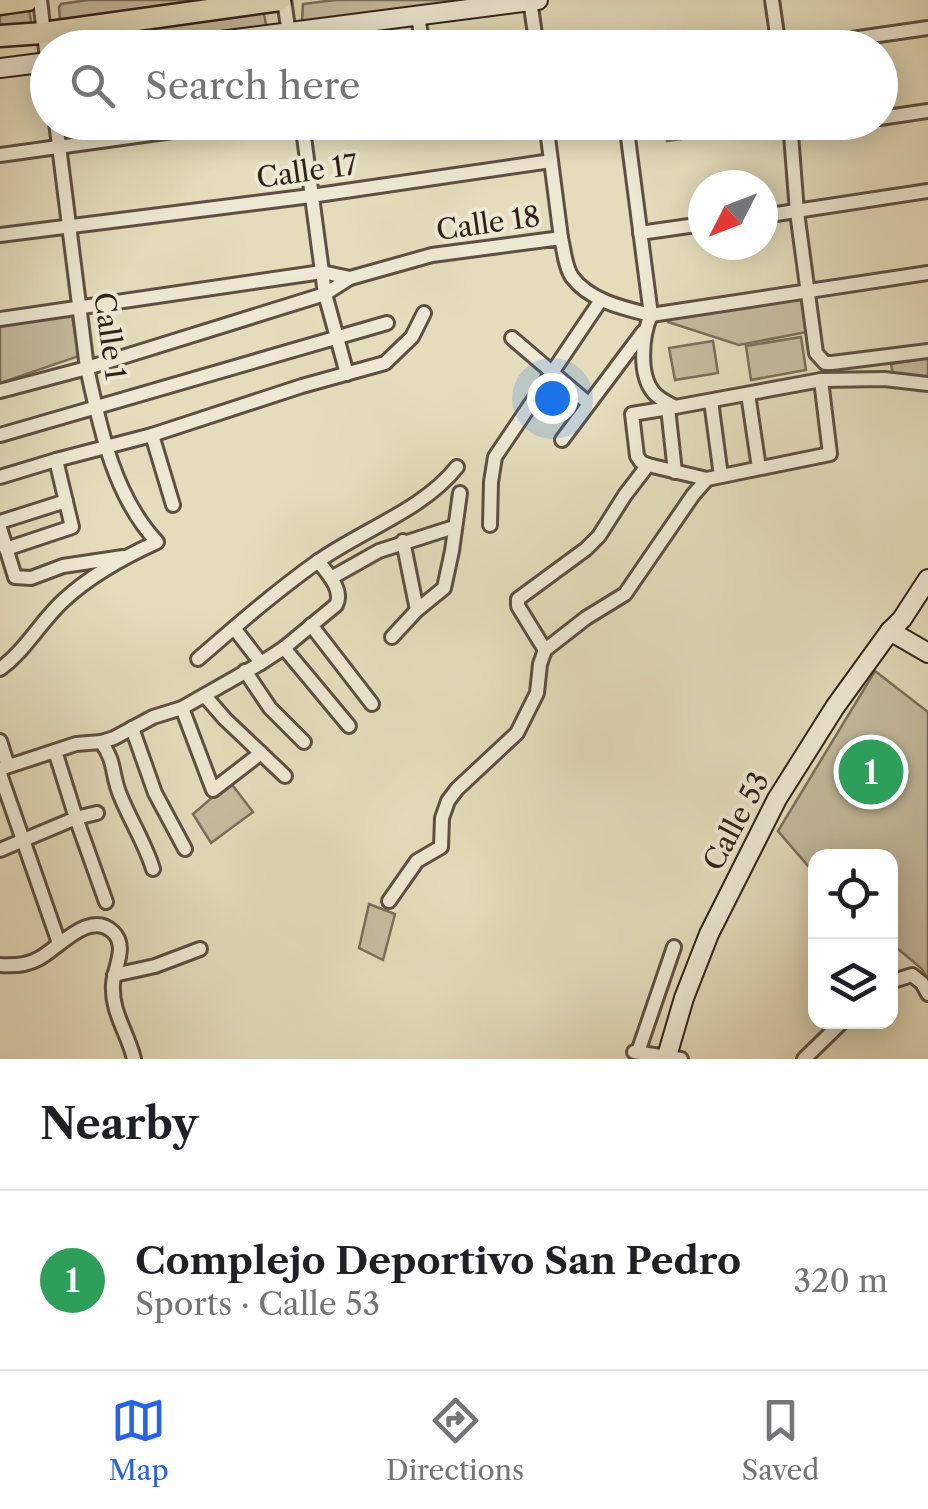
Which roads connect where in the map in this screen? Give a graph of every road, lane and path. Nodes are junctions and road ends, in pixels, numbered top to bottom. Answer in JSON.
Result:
{"nodes":[{"id":1,"x":28,"y":0,"type":"edge"},
{"id":2,"x":40,"y":0,"type":"edge"},
{"id":3,"x":282,"y":0,"type":"edge"},
{"id":4,"x":530,"y":0,"type":"edge"},
{"id":5,"x":538,"y":0,"type":"edge"},
{"id":6,"x":772,"y":0,"type":"edge"},
{"id":7,"x":0,"y":4,"type":"edge"},
{"id":8,"x":418,"y":16,"type":"junction"},
{"id":9,"x":928,"y":28,"type":"edge"},
{"id":10,"x":43,"y":30,"type":"edge"},
{"id":11,"x":58,"y":30,"type":"edge"},
{"id":12,"x":288,"y":30,"type":"edge"},
{"id":13,"x":343,"y":30,"type":"edge"},
{"id":14,"x":420,"y":30,"type":"edge"},
{"id":15,"x":534,"y":30,"type":"edge"},
{"id":16,"x":776,"y":30,"type":"edge"},
{"id":17,"x":898,"y":32,"type":"edge"},
{"id":18,"x":30,"y":33,"type":"edge"},
{"id":19,"x":0,"y":36,"type":"edge"},
{"id":20,"x":30,"y":65,"type":"edge"},
{"id":21,"x":0,"y":68,"type":"edge"},
{"id":22,"x":928,"y":110,"type":"edge"},
{"id":23,"x":898,"y":115,"type":"edge"},
{"id":24,"x":59,"y":140,"type":"edge"},
{"id":25,"x":110,"y":140,"type":"edge"},
{"id":26,"x":304,"y":140,"type":"edge"},
{"id":27,"x":548,"y":140,"type":"edge"},
{"id":28,"x":628,"y":140,"type":"edge"},
{"id":29,"x":791,"y":140,"type":"edge"},
{"id":30,"x":60,"y":147,"type":"junction"},
{"id":31,"x":0,"y":155,"type":"edge"},
{"id":32,"x":550,"y":161,"type":"junction"},
{"id":33,"x":928,"y":191,"type":"edge"},
{"id":34,"x":311,"y":196,"type":"junction"},
{"id":35,"x":796,"y":212,"type":"junction"},
{"id":36,"x":778,"y":214,"type":"edge"},
{"id":37,"x":70,"y":226,"type":"junction"},
{"id":38,"x":688,"y":226,"type":"edge"},
{"id":39,"x":640,"y":232,"type":"junction"},
{"id":40,"x":0,"y":235,"type":"edge"},
{"id":41,"x":561,"y":238,"type":"junction"},
{"id":42,"x":322,"y":272,"type":"junction"},
{"id":43,"x":928,"y":273,"type":"edge"},
{"id":44,"x":350,"y":278,"type":"junction"},
{"id":45,"x":807,"y":292,"type":"junction"},
{"id":46,"x":324,"y":294,"type":"junction"},
{"id":47,"x":601,"y":300,"type":"junction"},
{"id":48,"x":80,"y":309,"type":"junction"},
{"id":49,"x":424,"y":314,"type":"dead end"},
{"id":50,"x":651,"y":315,"type":"junction"},
{"id":51,"x":0,"y":319,"type":"edge"},
{"id":52,"x":387,"y":323,"type":"dead end"},
{"id":53,"x":644,"y":332,"type":"junction"},
{"id":54,"x":337,"y":336,"type":"junction"},
{"id":55,"x":512,"y":338,"type":"dead end"},
{"id":56,"x":928,"y":352,"type":"edge"},
{"id":57,"x":87,"y":368,"type":"junction"},
{"id":58,"x":346,"y":374,"type":"junction"},
{"id":59,"x":552,"y":374,"type":"junction"},
{"id":60,"x":821,"y":380,"type":"junction"},
{"id":61,"x":928,"y":384,"type":"edge"},
{"id":62,"x":0,"y":391,"type":"edge"},
{"id":63,"x":748,"y":394,"type":"junction"},
{"id":64,"x":711,"y":401,"type":"junction"},
{"id":65,"x":588,"y":403,"type":"junction"},
{"id":66,"x":96,"y":406,"type":"junction"},
{"id":67,"x":671,"y":407,"type":"junction"},
{"id":68,"x":0,"y":435,"type":"edge"},
{"id":69,"x":152,"y":435,"type":"junction"},
{"id":70,"x":562,"y":440,"type":"dead end"},
{"id":71,"x":108,"y":446,"type":"junction"},
{"id":72,"x":56,"y":460,"type":"junction"},
{"id":73,"x":648,"y":465,"type":"junction"},
{"id":74,"x":457,"y":467,"type":"dead end"},
{"id":75,"x":760,"y":468,"type":"junction"},
{"id":76,"x":676,"y":472,"type":"junction"},
{"id":77,"x":0,"y":478,"type":"edge"},
{"id":78,"x":714,"y":478,"type":"junction"},
{"id":79,"x":460,"y":492,"type":"dead end"},
{"id":80,"x":66,"y":501,"type":"junction"},
{"id":81,"x":173,"y":505,"type":"dead end"},
{"id":82,"x":0,"y":525,"type":"edge"},
{"id":83,"x":490,"y":525,"type":"dead end"},
{"id":84,"x":454,"y":527,"type":"junction"},
{"id":85,"x":403,"y":542,"type":"junction"},
{"id":86,"x":6,"y":549,"type":"junction"},
{"id":87,"x":125,"y":557,"type":"junction"},
{"id":88,"x":318,"y":561,"type":"junction"},
{"id":89,"x":928,"y":564,"type":"edge"},
{"id":90,"x":331,"y":578,"type":"junction"},
{"id":91,"x":928,"y":579,"type":"edge"},
{"id":92,"x":418,"y":610,"type":"junction"},
{"id":93,"x":311,"y":625,"type":"junction"},
{"id":94,"x":234,"y":628,"type":"junction"},
{"id":95,"x":890,"y":631,"type":"junction"},
{"id":96,"x":392,"y":638,"type":"dead end"},
{"id":97,"x":284,"y":648,"type":"junction"},
{"id":98,"x":545,"y":650,"type":"junction"},
{"id":99,"x":928,"y":654,"type":"edge"},
{"id":100,"x":198,"y":660,"type":"dead end"},
{"id":101,"x":261,"y":663,"type":"junction"},
{"id":102,"x":0,"y":669,"type":"edge"},
{"id":103,"x":245,"y":671,"type":"junction"},
{"id":104,"x":205,"y":696,"type":"junction"},
{"id":105,"x":372,"y":704,"type":"dead end"},
{"id":106,"x":182,"y":708,"type":"junction"},
{"id":107,"x":349,"y":726,"type":"dead end"},
{"id":108,"x":132,"y":728,"type":"junction"},
{"id":109,"x":0,"y":741,"type":"edge"},
{"id":110,"x":100,"y":742,"type":"junction"},
{"id":111,"x":304,"y":742,"type":"dead end"},
{"id":112,"x":55,"y":751,"type":"junction"},
{"id":113,"x":261,"y":753,"type":"junction"},
{"id":114,"x":3,"y":770,"type":"edge"},
{"id":115,"x":285,"y":776,"type":"dead end"},
{"id":116,"x":97,"y":812,"type":"dead end"},
{"id":117,"x":76,"y":818,"type":"junction"},
{"id":118,"x":23,"y":841,"type":"junction"},
{"id":119,"x":185,"y":849,"type":"dead end"},
{"id":120,"x":0,"y":850,"type":"edge"},
{"id":121,"x":153,"y":869,"type":"dead end"},
{"id":122,"x":389,"y":901,"type":"dead end"},
{"id":123,"x":106,"y":902,"type":"dead end"},
{"id":124,"x":59,"y":943,"type":"junction"},
{"id":125,"x":674,"y":947,"type":"dead end"},
{"id":126,"x":200,"y":949,"type":"dead end"},
{"id":127,"x":1,"y":962,"type":"edge"},
{"id":128,"x":114,"y":975,"type":"junction"},
{"id":129,"x":898,"y":980,"type":"edge"},
{"id":130,"x":928,"y":994,"type":"edge"},
{"id":131,"x":835,"y":1029,"type":"edge"},
{"id":132,"x":674,"y":1058,"type":"edge"},
{"id":133,"x":134,"y":1059,"type":"edge"},
{"id":134,"x":804,"y":1059,"type":"edge"}],
"edges":[{"from":1,"to":7,"type":"main road"},
{"from":2,"to":10,"type":"street"},
{"from":3,"to":11,"type":"main road"},
{"from":3,"to":12,"type":"street"},
{"from":4,"to":5,"type":"street"},
{"from":4,"to":8,"type":"street"},
{"from":4,"to":15,"type":"street"},
{"from":6,"to":16,"type":"street"},
{"from":8,"to":13,"type":"street"},
{"from":8,"to":14,"type":"street"},
{"from":9,"to":17,"type":"street"},
{"from":18,"to":19,"type":"main road"},
{"from":20,"to":21,"type":"street"},
{"from":22,"to":23,"type":"street"},
{"from":24,"to":30,"type":"street","name":"Calle 1"},
{"from":25,"to":30,"type":"street"},
{"from":26,"to":34,"type":"street"},
{"from":27,"to":32,"type":"street"},
{"from":28,"to":39,"type":"street"},
{"from":29,"to":35,"type":"street"},
{"from":30,"to":31,"type":"street"},
{"from":30,"to":37,"type":"street","name":"Calle 1"},
{"from":32,"to":34,"type":"street","name":"Calle 17"},
{"from":32,"to":41,"type":"street"},
{"from":33,"to":35,"type":"street"},
{"from":34,"to":37,"type":"street","name":"Calle 17"},
{"from":34,"to":42,"type":"street"},
{"from":35,"to":36,"type":"street"},
{"from":35,"to":45,"type":"street"},
{"from":37,"to":40,"type":"street","name":"Calle 17"},
{"from":37,"to":48,"type":"street","name":"Calle 1"},
{"from":38,"to":39,"type":"street"},
{"from":39,"to":50,"type":"street"},
{"from":41,"to":44,"type":"street","name":"Calle 18"},
{"from":41,"to":47,"type":"street","name":"Calle 18"},
{"from":42,"to":44,"type":"street","name":"Calle 18"},
{"from":42,"to":46,"type":"street"},
{"from":42,"to":48,"type":"street","name":"Calle 18"},
{"from":43,"to":45,"type":"street"},
{"from":44,"to":46,"type":"street"},
{"from":45,"to":50,"type":"street"},
{"from":45,"to":56,"type":"street"},
{"from":46,"to":54,"type":"street"},
{"from":46,"to":57,"type":"street"},
{"from":47,"to":50,"type":"street"},
{"from":47,"to":59,"type":"street"},
{"from":48,"to":51,"type":"street","name":"Calle 18"},
{"from":48,"to":57,"type":"street","name":"Calle 1"},
{"from":49,"to":58,"type":"street"},
{"from":50,"to":53,"type":"street"},
{"from":52,"to":54,"type":"street"},
{"from":53,"to":65,"type":"street"},
{"from":53,"to":67,"type":"street"},
{"from":54,"to":58,"type":"street"},
{"from":54,"to":66,"type":"street"},
{"from":55,"to":59,"type":"street"},
{"from":57,"to":62,"type":"street"},
{"from":57,"to":66,"type":"street","name":"Calle 1"},
{"from":58,"to":69,"type":"street"},
{"from":59,"to":65,"type":"street"},
{"from":59,"to":83,"type":"street"},
{"from":60,"to":61,"type":"street"},
{"from":60,"to":63,"type":"street"},
{"from":60,"to":75,"type":"street"},
{"from":63,"to":64,"type":"street"},
{"from":63,"to":75,"type":"street"},
{"from":64,"to":67,"type":"street"},
{"from":64,"to":78,"type":"street"},
{"from":65,"to":70,"type":"street"},
{"from":66,"to":68,"type":"street"},
{"from":66,"to":71,"type":"street","name":"Calle 1"},
{"from":67,"to":73,"type":"street"},
{"from":67,"to":76,"type":"street"},
{"from":69,"to":71,"type":"street"},
{"from":69,"to":81,"type":"street"},
{"from":71,"to":72,"type":"street"},
{"from":71,"to":87,"type":"street","name":"Calle 1"},
{"from":72,"to":77,"type":"street"},
{"from":72,"to":80,"type":"street"},
{"from":73,"to":76,"type":"street"},
{"from":73,"to":98,"type":"street"},
{"from":74,"to":88,"type":"street"},
{"from":75,"to":78,"type":"street"},
{"from":76,"to":78,"type":"street"},
{"from":78,"to":98,"type":"street"},
{"from":79,"to":84,"type":"street"},
{"from":80,"to":82,"type":"street"},
{"from":80,"to":86,"type":"street"},
{"from":82,"to":86,"type":"street"},
{"from":84,"to":85,"type":"street"},
{"from":84,"to":92,"type":"street"},
{"from":85,"to":90,"type":"street"},
{"from":85,"to":92,"type":"street"},
{"from":86,"to":87,"type":"street"},
{"from":87,"to":102,"type":"street"},
{"from":88,"to":90,"type":"street"},
{"from":88,"to":94,"type":"street"},
{"from":89,"to":95,"type":"street","name":"Calle 53"},
{"from":90,"to":93,"type":"street"},
{"from":91,"to":95,"type":"street","name":"Calle 53"},
{"from":92,"to":96,"type":"street"},
{"from":93,"to":97,"type":"street"},
{"from":93,"to":105,"type":"street"},
{"from":94,"to":100,"type":"street"},
{"from":94,"to":101,"type":"street"},
{"from":95,"to":99,"type":"street"},
{"from":95,"to":132,"type":"street","name":"Calle 53"},
{"from":97,"to":101,"type":"street"},
{"from":97,"to":107,"type":"street"},
{"from":98,"to":122,"type":"street"},
{"from":101,"to":103,"type":"street"},
{"from":103,"to":104,"type":"street"},
{"from":103,"to":111,"type":"street"},
{"from":104,"to":106,"type":"street"},
{"from":104,"to":113,"type":"street"},
{"from":106,"to":108,"type":"street"},
{"from":106,"to":113,"type":"street"},
{"from":108,"to":110,"type":"street"},
{"from":108,"to":119,"type":"street"},
{"from":109,"to":114,"type":"street"},
{"from":110,"to":112,"type":"street"},
{"from":110,"to":121,"type":"street"},
{"from":112,"to":114,"type":"street"},
{"from":112,"to":117,"type":"street"},
{"from":113,"to":115,"type":"street"},
{"from":114,"to":118,"type":"street"},
{"from":116,"to":117,"type":"street"},
{"from":117,"to":118,"type":"street"},
{"from":117,"to":123,"type":"street"},
{"from":118,"to":120,"type":"street"},
{"from":118,"to":124,"type":"street"},
{"from":124,"to":127,"type":"street"},
{"from":124,"to":128,"type":"street"},
{"from":125,"to":132,"type":"street"},
{"from":126,"to":128,"type":"street"},
{"from":128,"to":133,"type":"street"},
{"from":129,"to":130,"type":"street"},
{"from":131,"to":134,"type":"street"}]}
